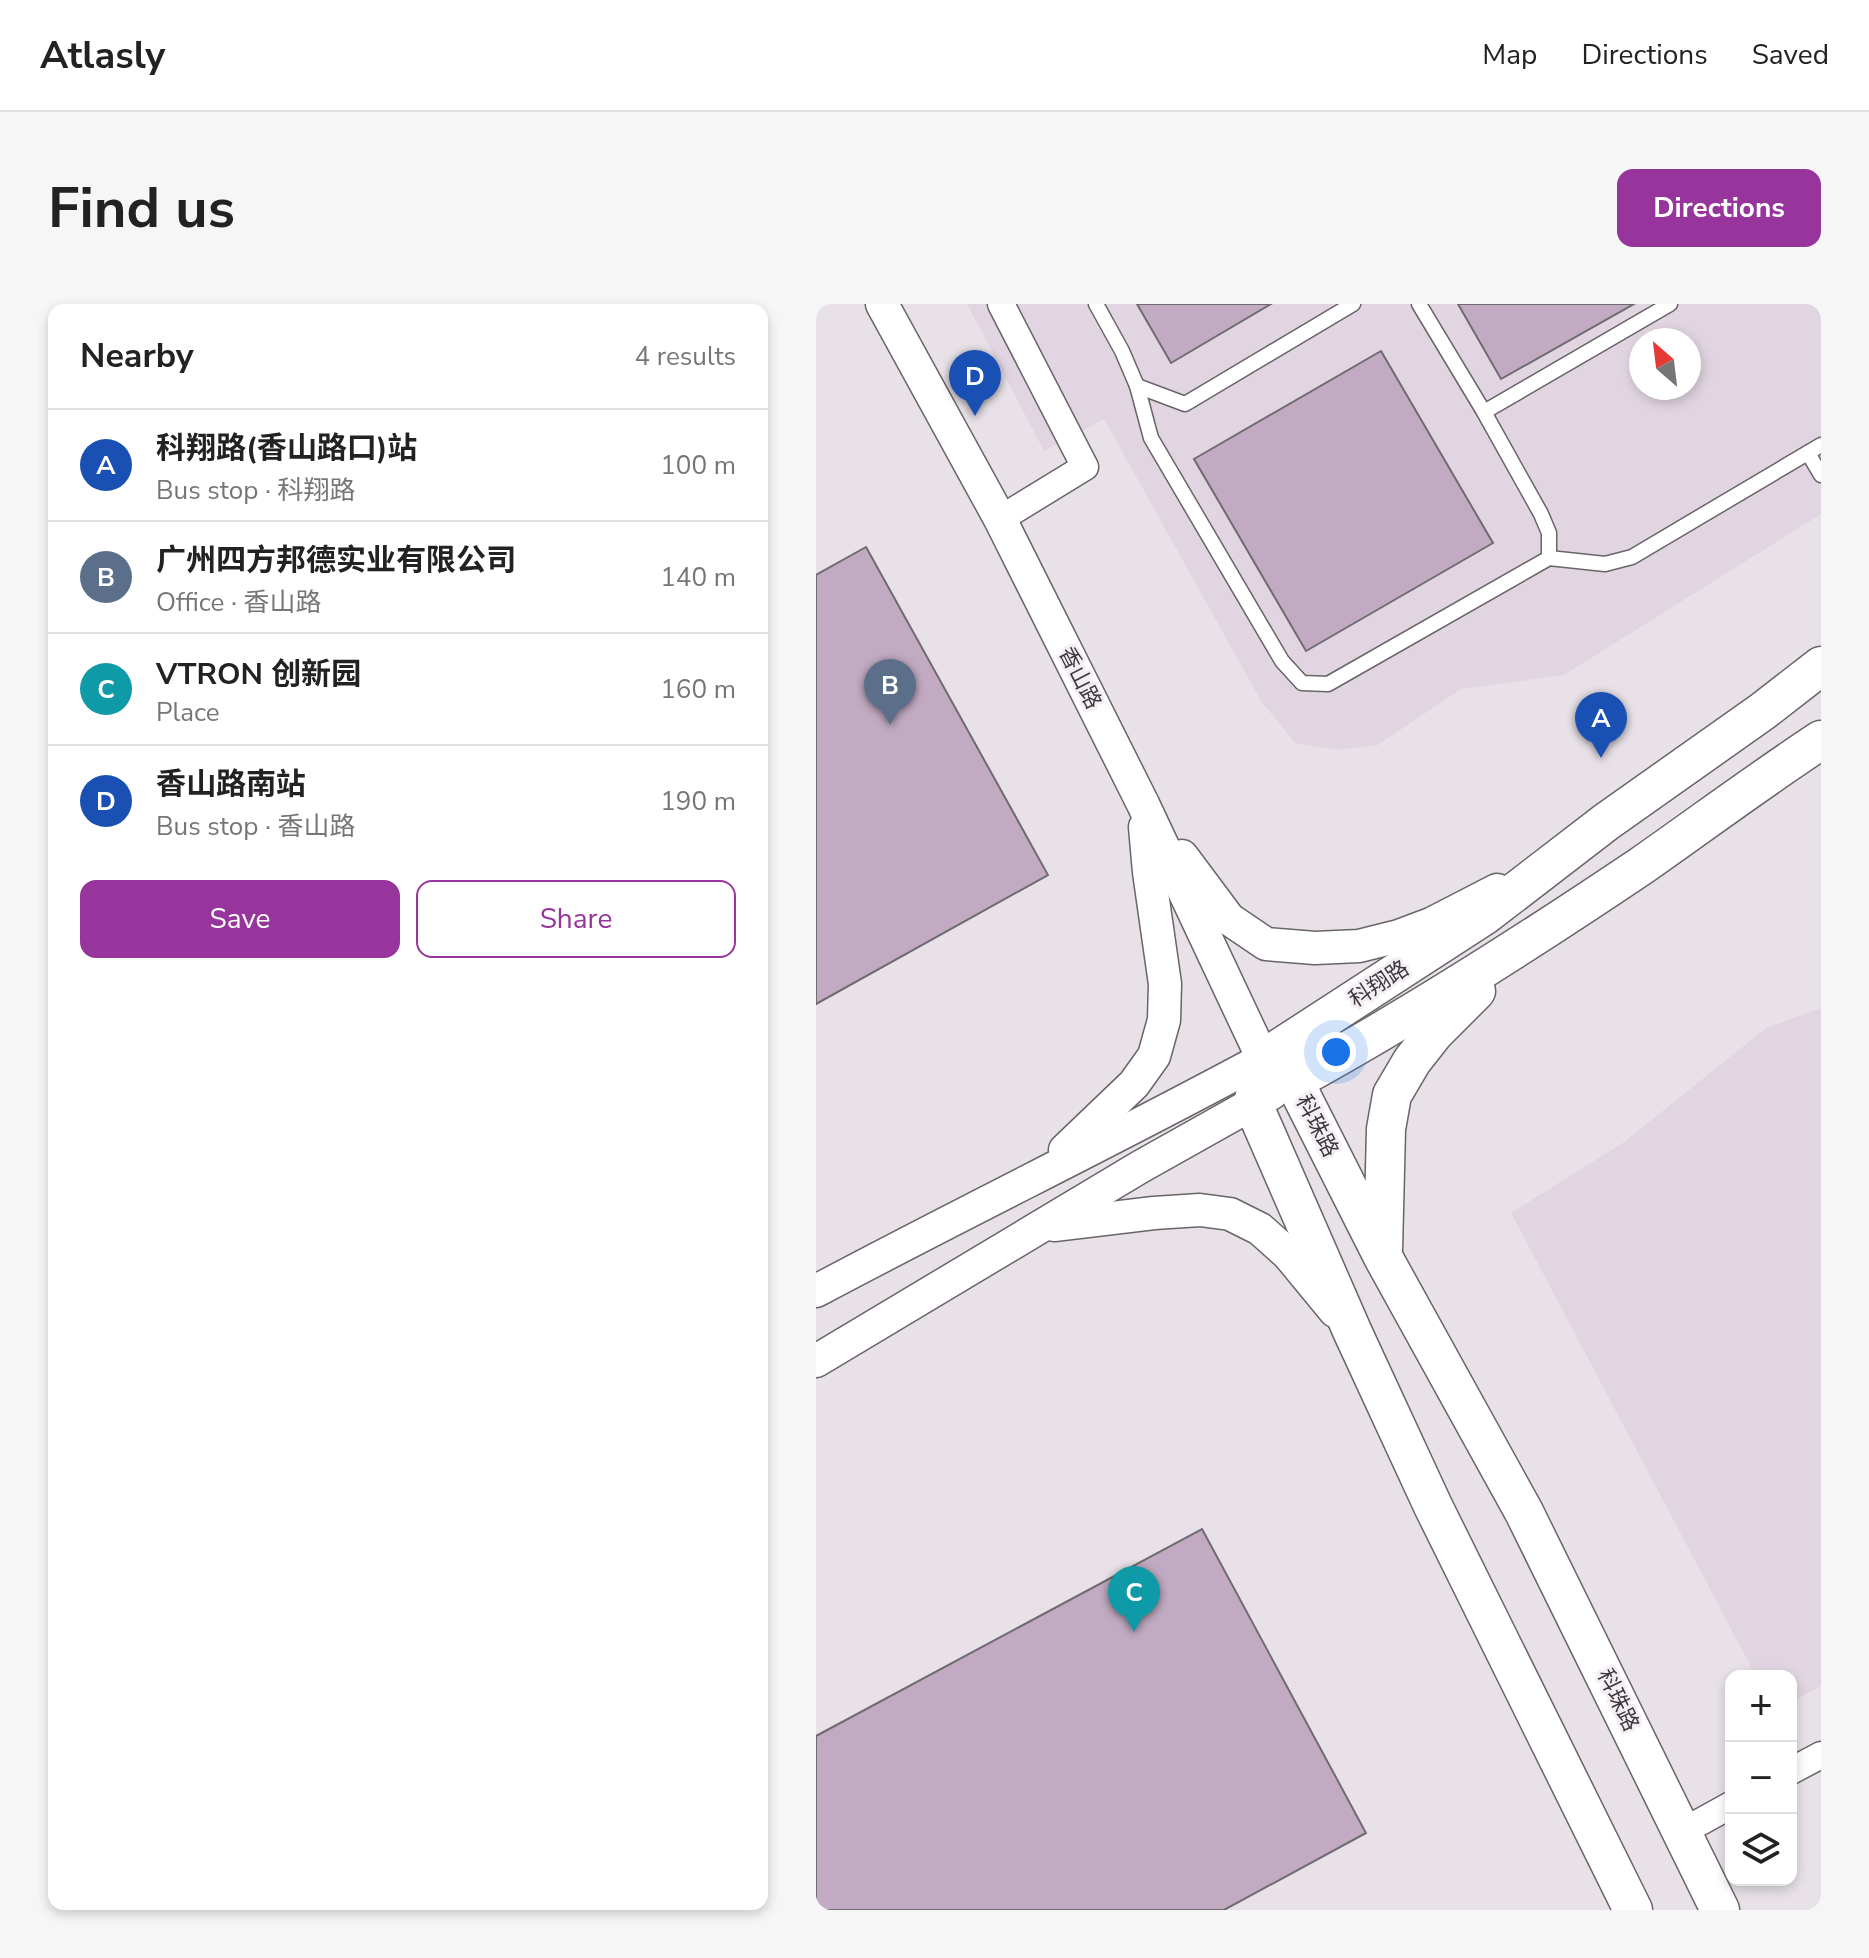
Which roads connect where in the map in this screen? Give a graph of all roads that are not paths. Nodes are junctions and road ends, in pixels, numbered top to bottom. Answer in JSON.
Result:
{"nodes":[{"id":1,"x":882,"y":304,"type":"edge"},
{"id":2,"x":1001,"y":304,"type":"edge"},
{"id":3,"x":1096,"y":304,"type":"edge"},
{"id":4,"x":1353,"y":304,"type":"edge"},
{"id":5,"x":1419,"y":304,"type":"edge"},
{"id":6,"x":1670,"y":304,"type":"edge"},
{"id":7,"x":1137,"y":386,"type":"junction"},
{"id":8,"x":1484,"y":412,"type":"junction"},
{"id":9,"x":1815,"y":449,"type":"edge"},
{"id":10,"x":1821,"y":475,"type":"edge"},
{"id":11,"x":1000,"y":519,"type":"junction"},
{"id":12,"x":1549,"y":558,"type":"junction"},
{"id":13,"x":1821,"y":666,"type":"edge"},
{"id":14,"x":1821,"y":740,"type":"edge"},
{"id":15,"x":1143,"y":804,"type":"junction"},
{"id":16,"x":1556,"y":859,"type":"junction"},
{"id":17,"x":1530,"y":940,"type":"junction"},
{"id":18,"x":1263,"y":1059,"type":"junction"},
{"id":19,"x":1294,"y":1081,"type":"junction"},
{"id":20,"x":1253,"y":1104,"type":"junction"},
{"id":21,"x":1041,"y":1174,"type":"junction"},
{"id":22,"x":1043,"y":1226,"type":"junction"},
{"id":23,"x":1383,"y":1257,"type":"junction"},
{"id":24,"x":816,"y":1291,"type":"edge"},
{"id":25,"x":1353,"y":1333,"type":"junction"},
{"id":26,"x":816,"y":1361,"type":"edge"},
{"id":27,"x":1821,"y":1755,"type":"edge"},
{"id":28,"x":1797,"y":1768,"type":"edge"},
{"id":29,"x":1725,"y":1808,"type":"edge"},
{"id":30,"x":1682,"y":1832,"type":"junction"},
{"id":31,"x":1633,"y":1910,"type":"edge"},
{"id":32,"x":1720,"y":1910,"type":"edge"}],
"edges":[{"from":1,"to":11,"type":"street","name":"香山路"},
{"from":2,"to":11,"type":"street"},
{"from":3,"to":7,"type":"lane"},
{"from":4,"to":7,"type":"lane"},
{"from":5,"to":8,"type":"lane"},
{"from":6,"to":8,"type":"lane"},
{"from":7,"to":12,"type":"lane"},
{"from":8,"to":12,"type":"lane"},
{"from":9,"to":10,"type":"lane"},
{"from":9,"to":12,"type":"lane"},
{"from":11,"to":15,"type":"street","name":"香山路"},
{"from":13,"to":16,"type":"main road","name":"科翔路"},
{"from":14,"to":17,"type":"main road","name":"科翔路"},
{"from":15,"to":16,"type":"street"},
{"from":15,"to":18,"type":"street","name":"香山路"},
{"from":15,"to":21,"type":"street"},
{"from":16,"to":18,"type":"main road","name":"科翔路"},
{"from":17,"to":19,"type":"main road","name":"科翔路"},
{"from":17,"to":23,"type":"main road"},
{"from":18,"to":19,"type":"main road","name":"科珠路"},
{"from":18,"to":20,"type":"main road"},
{"from":18,"to":21,"type":"street","name":"科翔路"},
{"from":19,"to":20,"type":"street","name":"科翔路"},
{"from":19,"to":23,"type":"main road","name":"科珠路"},
{"from":20,"to":22,"type":"street","name":"科翔路"},
{"from":20,"to":25,"type":"main road"},
{"from":21,"to":24,"type":"street","name":"科翔路"},
{"from":22,"to":25,"type":"street"},
{"from":22,"to":26,"type":"street","name":"科翔路"},
{"from":23,"to":30,"type":"main road","name":"科珠路"},
{"from":25,"to":31,"type":"main road"},
{"from":27,"to":28,"type":"street"},
{"from":29,"to":30,"type":"street"},
{"from":30,"to":32,"type":"main road","name":"科珠路"}]}
